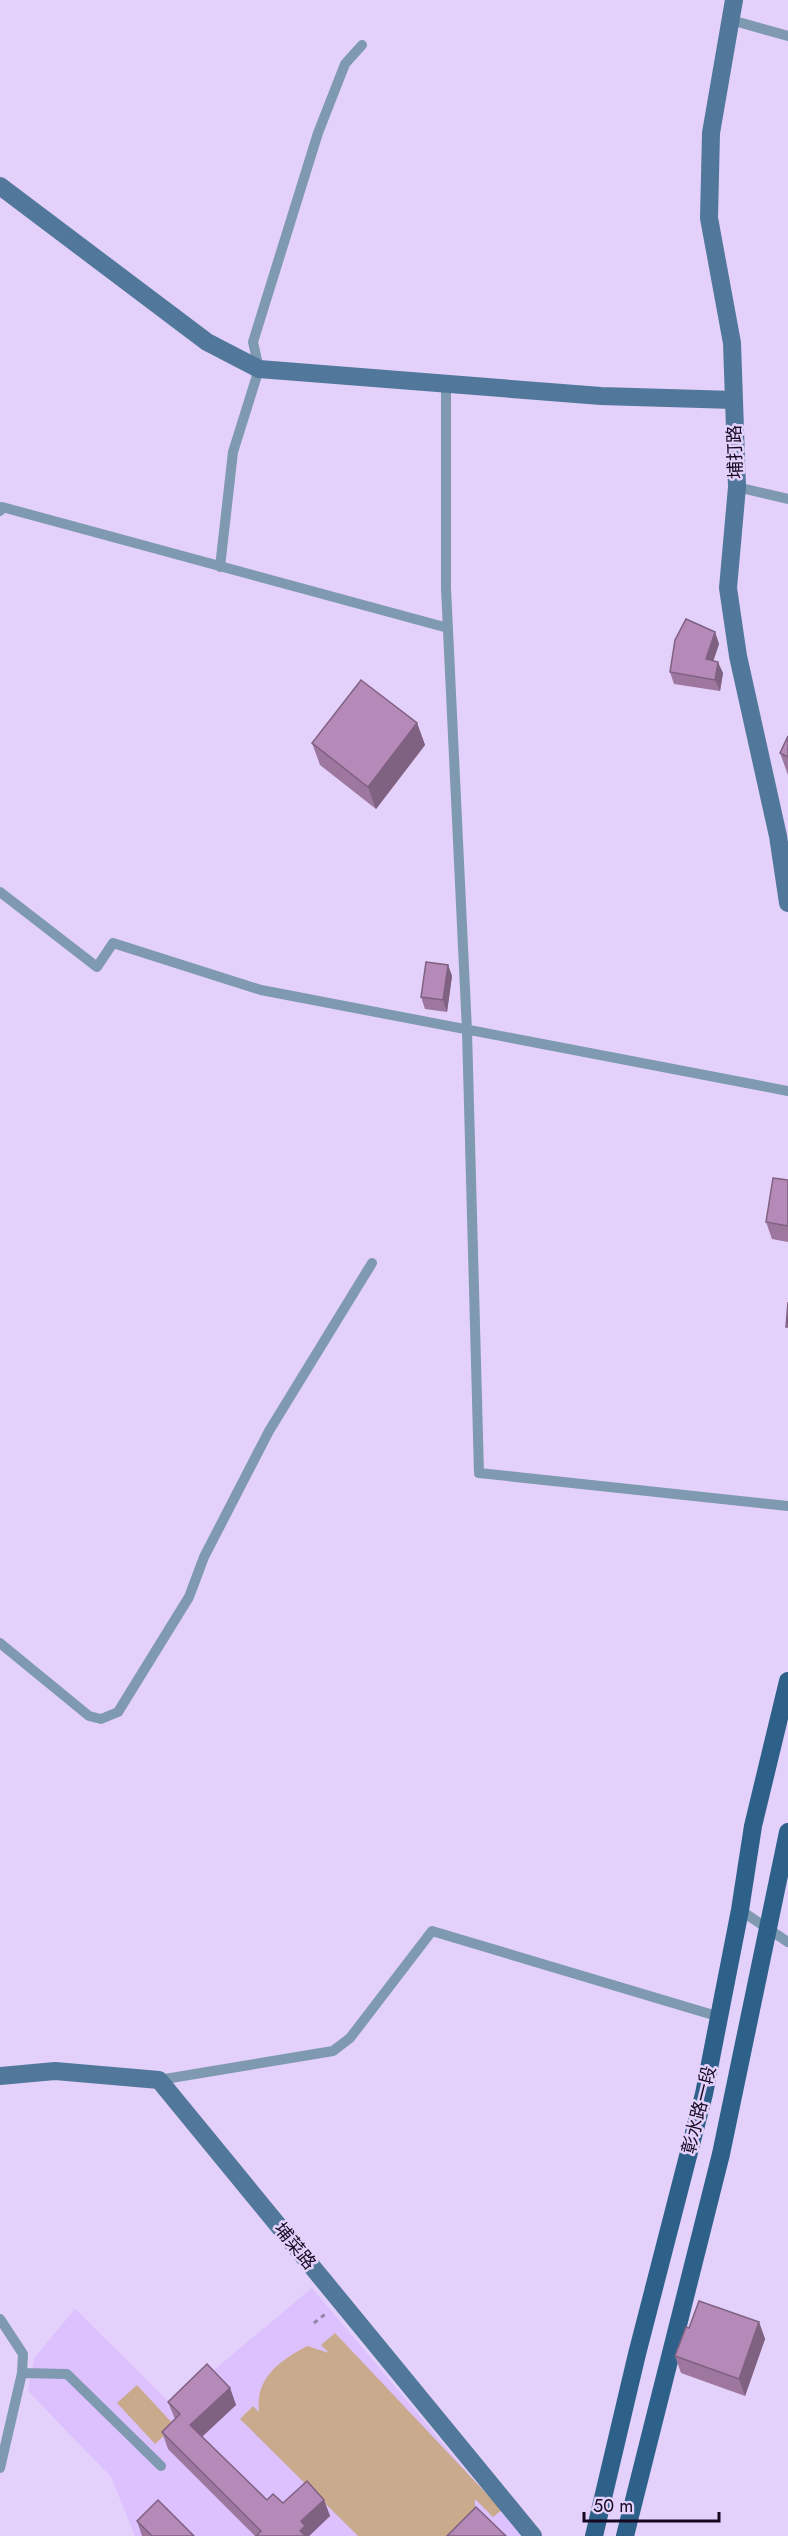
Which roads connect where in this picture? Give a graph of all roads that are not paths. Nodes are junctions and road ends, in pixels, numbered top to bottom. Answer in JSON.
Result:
{"nodes":[{"id":1,"x":734,"y":0,"type":"edge"},
{"id":2,"x":731,"y":20,"type":"junction"},
{"id":3,"x":788,"y":36,"type":"edge"},
{"id":4,"x":362,"y":45,"type":"dead end"},
{"id":5,"x":0,"y":186,"type":"edge"},
{"id":6,"x":259,"y":369,"type":"junction"},
{"id":7,"x":446,"y":384,"type":"junction"},
{"id":8,"x":734,"y":400,"type":"junction"},
{"id":9,"x":737,"y":487,"type":"junction"},
{"id":10,"x":788,"y":499,"type":"edge"},
{"id":11,"x":0,"y":510,"type":"edge"},
{"id":12,"x":220,"y":567,"type":"junction"},
{"id":13,"x":448,"y":628,"type":"junction"},
{"id":14,"x":0,"y":892,"type":"edge"},
{"id":15,"x":788,"y":903,"type":"edge"},
{"id":16,"x":467,"y":1031,"type":"junction"},
{"id":17,"x":788,"y":1091,"type":"edge"},
{"id":18,"x":372,"y":1263,"type":"dead end"},
{"id":19,"x":788,"y":1506,"type":"edge"},
{"id":20,"x":0,"y":1642,"type":"edge"},
{"id":21,"x":788,"y":1681,"type":"edge"},
{"id":22,"x":788,"y":1832,"type":"edge"},
{"id":23,"x":740,"y":1910,"type":"junction"},
{"id":24,"x":768,"y":1930,"type":"junction"},
{"id":25,"x":788,"y":1942,"type":"edge"},
{"id":26,"x":720,"y":2017,"type":"junction"},
{"id":27,"x":0,"y":2076,"type":"edge"},
{"id":28,"x":159,"y":2080,"type":"junction"},
{"id":29,"x":0,"y":2319,"type":"edge"},
{"id":30,"x":22,"y":2373,"type":"junction"},
{"id":31,"x":161,"y":2466,"type":"dead end"},
{"id":32,"x":0,"y":2468,"type":"edge"},
{"id":33,"x":533,"y":2536,"type":"edge"},
{"id":34,"x":594,"y":2536,"type":"edge"},
{"id":35,"x":625,"y":2536,"type":"edge"}],
"edges":[{"from":1,"to":2,"type":"street","name":"埔打路"},
{"from":2,"to":3,"type":"lane"},
{"from":2,"to":8,"type":"street","name":"埔打路"},
{"from":4,"to":6,"type":"lane"},
{"from":5,"to":6,"type":"street"},
{"from":6,"to":7,"type":"street"},
{"from":6,"to":12,"type":"lane"},
{"from":7,"to":8,"type":"street"},
{"from":7,"to":13,"type":"lane"},
{"from":8,"to":9,"type":"street","name":"埔打路"},
{"from":9,"to":10,"type":"lane"},
{"from":9,"to":15,"type":"street","name":"埔打路"},
{"from":11,"to":12,"type":"lane"},
{"from":12,"to":13,"type":"lane"},
{"from":13,"to":16,"type":"lane"},
{"from":14,"to":16,"type":"lane"},
{"from":16,"to":17,"type":"lane"},
{"from":16,"to":19,"type":"lane"},
{"from":18,"to":20,"type":"lane"},
{"from":21,"to":23,"type":"main road","name":"彰水路一段"},
{"from":22,"to":24,"type":"main road","name":"彰水路一段"},
{"from":23,"to":24,"type":"lane"},
{"from":23,"to":26,"type":"main road","name":"彰水路一段"},
{"from":24,"to":25,"type":"lane"},
{"from":24,"to":35,"type":"main road","name":"彰水路一段"},
{"from":26,"to":28,"type":"lane"},
{"from":26,"to":34,"type":"main road","name":"彰水路一段"},
{"from":27,"to":28,"type":"street"},
{"from":28,"to":33,"type":"street","name":"埔菜路"},
{"from":29,"to":30,"type":"lane"},
{"from":30,"to":31,"type":"lane"},
{"from":30,"to":32,"type":"lane"}]}
